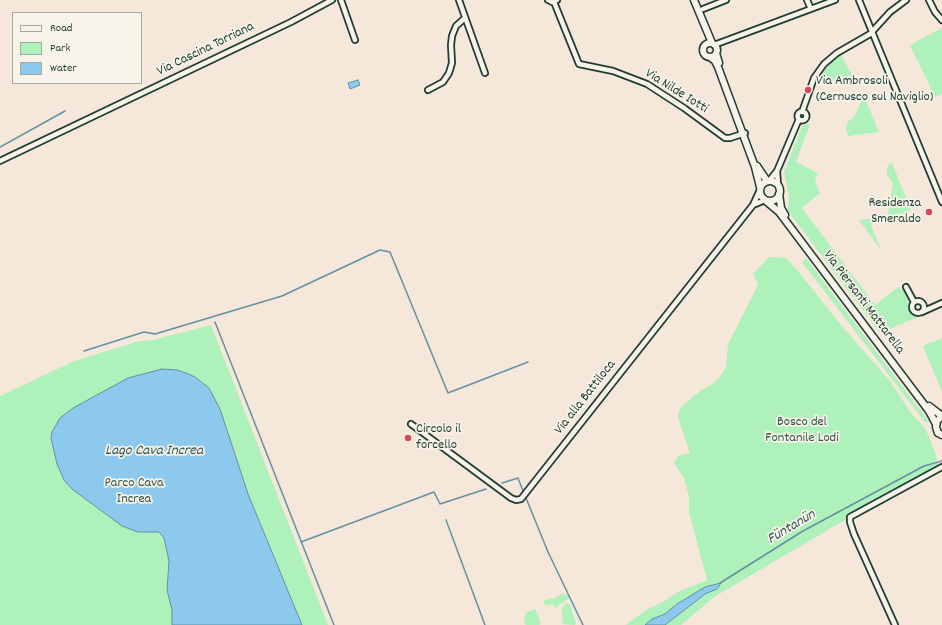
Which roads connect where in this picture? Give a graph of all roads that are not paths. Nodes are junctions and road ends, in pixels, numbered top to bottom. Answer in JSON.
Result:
{"nodes":[{"id":1,"x":332,"y":0,"type":"edge"},
{"id":2,"x":341,"y":0,"type":"edge"},
{"id":3,"x":459,"y":0,"type":"edge"},
{"id":4,"x":548,"y":0,"type":"edge"},
{"id":5,"x":691,"y":0,"type":"edge"},
{"id":6,"x":694,"y":0,"type":"edge"},
{"id":7,"x":726,"y":0,"type":"edge"},
{"id":8,"x":807,"y":0,"type":"edge"},
{"id":9,"x":835,"y":0,"type":"edge"},
{"id":10,"x":859,"y":0,"type":"edge"},
{"id":11,"x":906,"y":0,"type":"edge"},
{"id":12,"x":929,"y":0,"type":"edge"},
{"id":13,"x":556,"y":1,"type":"edge"},
{"id":14,"x":703,"y":9,"type":"dead end"},
{"id":15,"x":811,"y":9,"type":"junction"},
{"id":16,"x":465,"y":18,"type":"junction"},
{"id":17,"x":942,"y":20,"type":"edge"},
{"id":18,"x":872,"y":32,"type":"junction"},
{"id":19,"x":355,"y":40,"type":"dead end"},
{"id":20,"x":713,"y":47,"type":"junction"},
{"id":21,"x":710,"y":57,"type":"junction"},
{"id":22,"x":485,"y":72,"type":"dead end"},
{"id":23,"x":428,"y":90,"type":"dead end"},
{"id":24,"x":744,"y":134,"type":"junction"},
{"id":25,"x":0,"y":161,"type":"edge"},
{"id":26,"x":777,"y":171,"type":"junction"},
{"id":27,"x":768,"y":181,"type":"junction"},
{"id":28,"x":778,"y":185,"type":"junction"},
{"id":29,"x":760,"y":189,"type":"junction"},
{"id":30,"x":780,"y":194,"type":"junction"},
{"id":31,"x":766,"y":200,"type":"junction"},
{"id":32,"x":942,"y":202,"type":"edge"},
{"id":33,"x":753,"y":205,"type":"junction"},
{"id":34,"x":906,"y":287,"type":"dead end"},
{"id":35,"x":914,"y":302,"type":"junction"},
{"id":36,"x":942,"y":303,"type":"edge"},
{"id":37,"x":924,"y":305,"type":"junction"},
{"id":38,"x":930,"y":307,"type":"junction"},
{"id":39,"x":921,"y":312,"type":"junction"},
{"id":40,"x":942,"y":416,"type":"edge"},
{"id":41,"x":411,"y":424,"type":"dead end"},
{"id":42,"x":936,"y":424,"type":"junction"},
{"id":43,"x":942,"y":435,"type":"edge"},
{"id":44,"x":942,"y":467,"type":"edge"},
{"id":45,"x":895,"y":625,"type":"edge"}],
"edges":[{"from":1,"to":25,"type":"street","name":"Via Cascina Torriana"},
{"from":2,"to":19,"type":"street"},
{"from":3,"to":16,"type":"street"},
{"from":4,"to":13,"type":"street"},
{"from":5,"to":20,"type":"street"},
{"from":6,"to":20,"type":"street"},
{"from":7,"to":14,"type":"street"},
{"from":8,"to":15,"type":"street"},
{"from":9,"to":15,"type":"street"},
{"from":10,"to":18,"type":"street"},
{"from":11,"to":18,"type":"street"},
{"from":12,"to":17,"type":"street"},
{"from":13,"to":24,"type":"street","name":"Via Nilde Iotti"},
{"from":15,"to":20,"type":"street"},
{"from":16,"to":22,"type":"street"},
{"from":16,"to":23,"type":"street"},
{"from":18,"to":26,"type":"street"},
{"from":18,"to":32,"type":"street"},
{"from":20,"to":21,"type":"street"},
{"from":20,"to":21,"type":"street"},
{"from":20,"to":24,"type":"street"},
{"from":21,"to":24,"type":"street"},
{"from":24,"to":27,"type":"street"},
{"from":24,"to":29,"type":"street"},
{"from":26,"to":27,"type":"street"},
{"from":26,"to":28,"type":"street"},
{"from":27,"to":28,"type":"street"},
{"from":27,"to":29,"type":"street"},
{"from":28,"to":30,"type":"street"},
{"from":29,"to":31,"type":"street"},
{"from":29,"to":33,"type":"street","name":"Via alla Battiloca"},
{"from":30,"to":31,"type":"street"},
{"from":30,"to":40,"type":"street","name":"Via Piersanti Mattarella"},
{"from":31,"to":33,"type":"street","name":"Via alla Battiloca"},
{"from":31,"to":42,"type":"street","name":"Via Piersanti Mattarella"},
{"from":33,"to":41,"type":"street","name":"Via alla Battiloca"},
{"from":34,"to":35,"type":"street"},
{"from":35,"to":37,"type":"street"},
{"from":35,"to":39,"type":"street"},
{"from":36,"to":38,"type":"street"},
{"from":37,"to":38,"type":"street"},
{"from":37,"to":39,"type":"street"},
{"from":38,"to":39,"type":"street"},
{"from":40,"to":42,"type":"street"},
{"from":42,"to":43,"type":"street","name":"Via Piersanti Mattarella"},
{"from":44,"to":45,"type":"street"}]}
